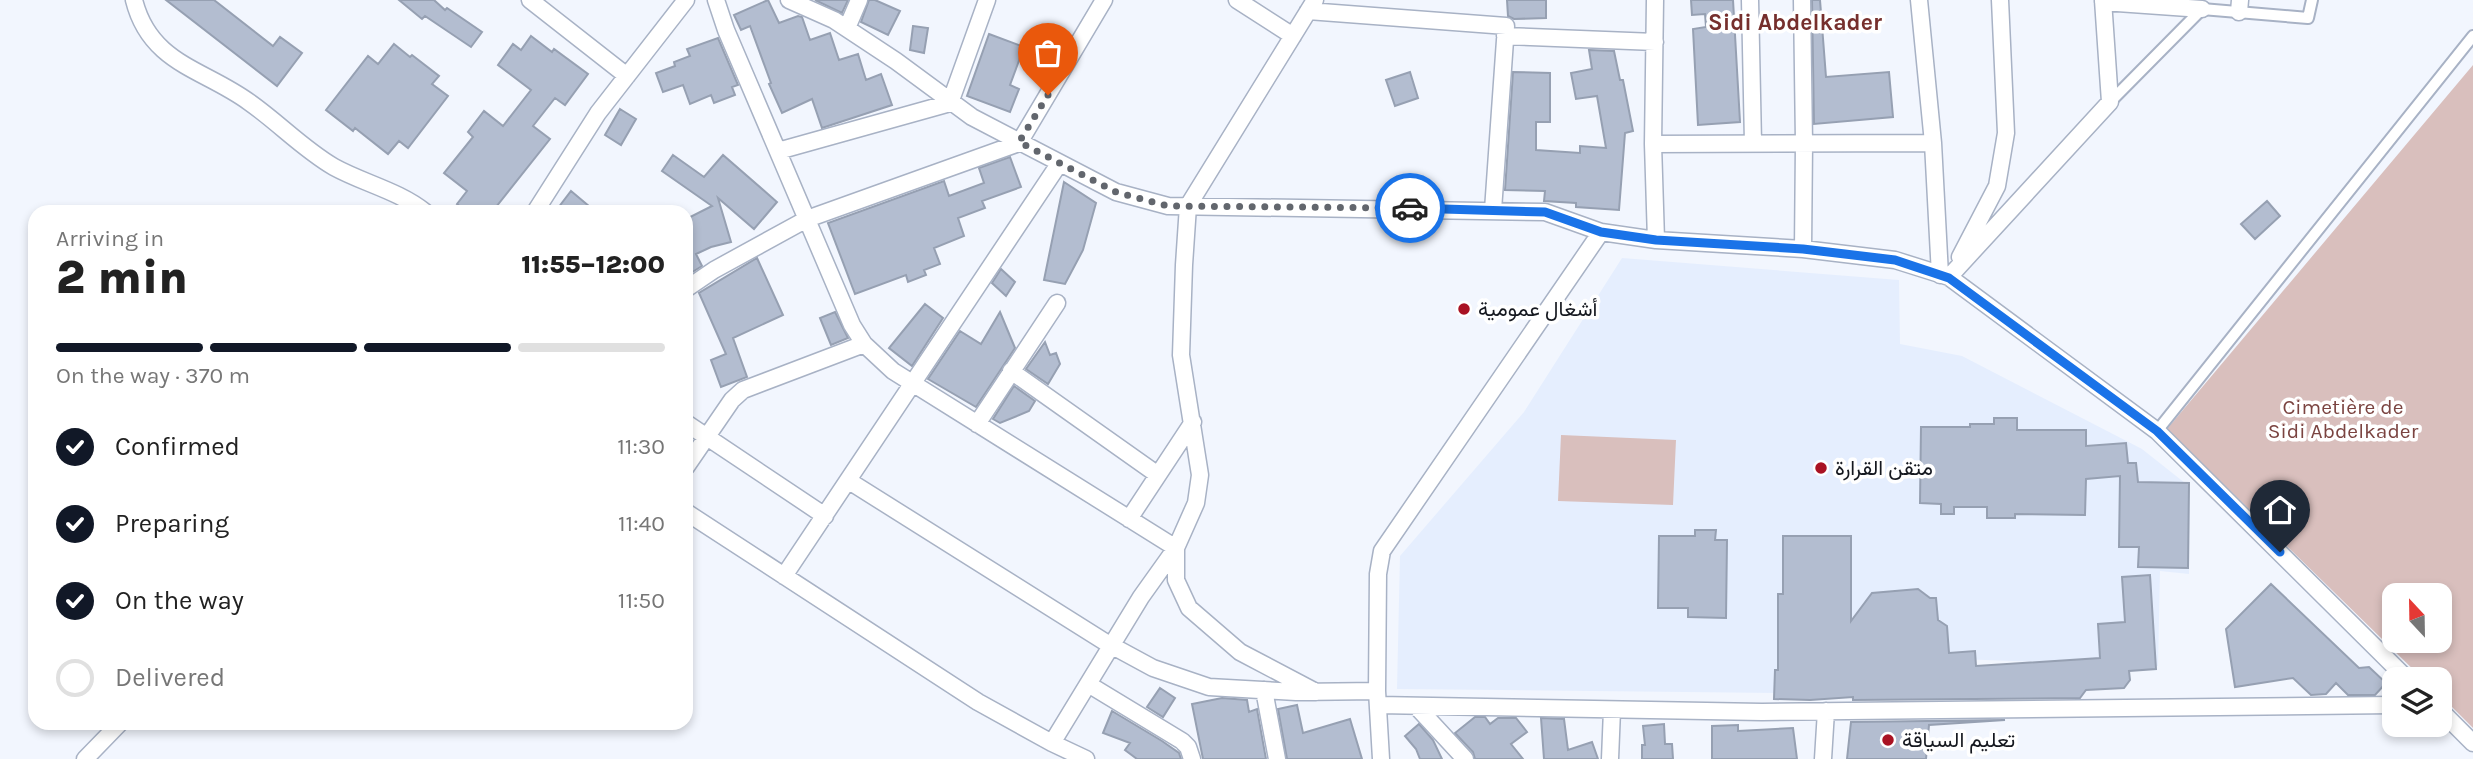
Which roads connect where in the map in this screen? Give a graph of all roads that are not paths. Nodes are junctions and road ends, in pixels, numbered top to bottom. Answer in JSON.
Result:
{"nodes":[{"id":1,"x":134,"y":0,"type":"edge"},
{"id":2,"x":530,"y":0,"type":"edge"},
{"id":3,"x":686,"y":0,"type":"edge"},
{"id":4,"x":716,"y":0,"type":"edge"},
{"id":5,"x":789,"y":0,"type":"edge"},
{"id":6,"x":859,"y":0,"type":"edge"},
{"id":7,"x":987,"y":0,"type":"edge"},
{"id":8,"x":1104,"y":0,"type":"edge"},
{"id":9,"x":1237,"y":0,"type":"edge"},
{"id":10,"x":1655,"y":0,"type":"edge"},
{"id":11,"x":1750,"y":0,"type":"edge"},
{"id":12,"x":1801,"y":0,"type":"edge"},
{"id":13,"x":1925,"y":0,"type":"edge"},
{"id":14,"x":2000,"y":0,"type":"edge"},
{"id":15,"x":2312,"y":0,"type":"edge"},
{"id":16,"x":2103,"y":1,"type":"edge"},
{"id":17,"x":1312,"y":5,"type":"edge"},
{"id":18,"x":2239,"y":6,"type":"edge"},
{"id":19,"x":2202,"y":9,"type":"junction"},
{"id":20,"x":847,"y":29,"type":"junction"},
{"id":21,"x":1293,"y":36,"type":"junction"},
{"id":22,"x":1505,"y":36,"type":"junction"},
{"id":23,"x":2473,"y":36,"type":"edge"},
{"id":24,"x":1655,"y":43,"type":"junction"},
{"id":25,"x":627,"y":76,"type":"junction"},
{"id":26,"x":2110,"y":102,"type":"junction"},
{"id":27,"x":950,"y":103,"type":"junction"},
{"id":28,"x":1019,"y":142,"type":"junction"},
{"id":29,"x":1753,"y":143,"type":"junction"},
{"id":30,"x":1804,"y":143,"type":"junction"},
{"id":31,"x":1933,"y":143,"type":"junction"},
{"id":32,"x":1653,"y":144,"type":"junction"},
{"id":33,"x":778,"y":150,"type":"junction"},
{"id":34,"x":1059,"y":164,"type":"junction"},
{"id":35,"x":411,"y":205,"type":"edge"},
{"id":36,"x":539,"y":205,"type":"edge"},
{"id":37,"x":1188,"y":206,"type":"junction"},
{"id":38,"x":1493,"y":209,"type":"junction"},
{"id":39,"x":807,"y":219,"type":"junction"},
{"id":40,"x":1601,"y":232,"type":"junction"},
{"id":41,"x":1656,"y":240,"type":"junction"},
{"id":42,"x":1803,"y":249,"type":"junction"},
{"id":43,"x":1945,"y":276,"type":"junction"},
{"id":44,"x":693,"y":284,"type":"edge"},
{"id":45,"x":1057,"y":303,"type":"dead end"},
{"id":46,"x":864,"y":344,"type":"junction"},
{"id":47,"x":1011,"y":371,"type":"junction"},
{"id":48,"x":912,"y":383,"type":"junction"},
{"id":49,"x":1193,"y":422,"type":"junction"},
{"id":50,"x":977,"y":424,"type":"junction"},
{"id":51,"x":693,"y":428,"type":"edge"},
{"id":52,"x":2157,"y":431,"type":"junction"},
{"id":53,"x":705,"y":436,"type":"junction"},
{"id":54,"x":693,"y":456,"type":"edge"},
{"id":55,"x":1158,"y":475,"type":"junction"},
{"id":56,"x":849,"y":481,"type":"junction"},
{"id":57,"x":825,"y":516,"type":"junction"},
{"id":58,"x":693,"y":517,"type":"edge"},
{"id":59,"x":1129,"y":519,"type":"junction"},
{"id":60,"x":1176,"y":548,"type":"junction"},
{"id":61,"x":784,"y":576,"type":"junction"},
{"id":62,"x":1111,"y":646,"type":"junction"},
{"id":63,"x":2395,"y":667,"type":"edge"},
{"id":64,"x":1088,"y":684,"type":"junction"},
{"id":65,"x":1264,"y":690,"type":"junction"},
{"id":66,"x":1316,"y":692,"type":"junction"},
{"id":67,"x":1378,"y":698,"type":"junction"},
{"id":68,"x":2382,"y":705,"type":"edge"},
{"id":69,"x":1417,"y":707,"type":"junction"},
{"id":70,"x":1612,"y":710,"type":"junction"},
{"id":71,"x":1826,"y":711,"type":"junction"},
{"id":72,"x":2452,"y":722,"type":"edge"},
{"id":73,"x":113,"y":730,"type":"edge"},
{"id":74,"x":1052,"y":743,"type":"junction"},
{"id":75,"x":2473,"y":743,"type":"edge"},
{"id":76,"x":85,"y":759,"type":"edge"},
{"id":77,"x":1086,"y":759,"type":"edge"},
{"id":78,"x":1192,"y":759,"type":"edge"},
{"id":79,"x":1277,"y":759,"type":"edge"},
{"id":80,"x":1381,"y":759,"type":"edge"},
{"id":81,"x":1465,"y":759,"type":"edge"},
{"id":82,"x":1610,"y":759,"type":"edge"},
{"id":83,"x":1823,"y":759,"type":"edge"}],
"edges":[{"from":1,"to":35,"type":"street"},
{"from":2,"to":25,"type":"street"},
{"from":3,"to":25,"type":"street"},
{"from":4,"to":33,"type":"street"},
{"from":5,"to":20,"type":"street"},
{"from":6,"to":20,"type":"street"},
{"from":7,"to":27,"type":"street"},
{"from":8,"to":28,"type":"street"},
{"from":9,"to":21,"type":"street"},
{"from":10,"to":24,"type":"street"},
{"from":11,"to":29,"type":"street"},
{"from":12,"to":30,"type":"street"},
{"from":13,"to":31,"type":"street"},
{"from":14,"to":43,"type":"street"},
{"from":15,"to":18,"type":"street"},
{"from":16,"to":19,"type":"street"},
{"from":16,"to":26,"type":"street"},
{"from":17,"to":21,"type":"street"},
{"from":17,"to":22,"type":"street"},
{"from":18,"to":19,"type":"street"},
{"from":19,"to":26,"type":"street"},
{"from":20,"to":27,"type":"street"},
{"from":21,"to":37,"type":"street"},
{"from":22,"to":24,"type":"street"},
{"from":22,"to":38,"type":"street"},
{"from":23,"to":52,"type":"street"},
{"from":24,"to":32,"type":"street"},
{"from":25,"to":36,"type":"street"},
{"from":26,"to":43,"type":"street"},
{"from":27,"to":28,"type":"street"},
{"from":27,"to":33,"type":"street"},
{"from":28,"to":34,"type":"street"},
{"from":28,"to":39,"type":"street"},
{"from":29,"to":30,"type":"street"},
{"from":29,"to":32,"type":"street"},
{"from":30,"to":31,"type":"street"},
{"from":30,"to":42,"type":"street"},
{"from":31,"to":43,"type":"street"},
{"from":32,"to":41,"type":"street"},
{"from":33,"to":39,"type":"street"},
{"from":34,"to":37,"type":"street"},
{"from":34,"to":48,"type":"street"},
{"from":37,"to":38,"type":"street"},
{"from":37,"to":49,"type":"street"},
{"from":38,"to":40,"type":"street"},
{"from":39,"to":44,"type":"street"},
{"from":39,"to":46,"type":"street"},
{"from":40,"to":41,"type":"street"},
{"from":40,"to":67,"type":"street"},
{"from":41,"to":42,"type":"street"},
{"from":42,"to":43,"type":"street"},
{"from":43,"to":52,"type":"street"},
{"from":45,"to":47,"type":"street"},
{"from":46,"to":48,"type":"street"},
{"from":46,"to":53,"type":"street"},
{"from":47,"to":50,"type":"street"},
{"from":47,"to":55,"type":"street"},
{"from":48,"to":50,"type":"street"},
{"from":48,"to":56,"type":"street"},
{"from":49,"to":55,"type":"street"},
{"from":49,"to":60,"type":"street"},
{"from":50,"to":59,"type":"street"},
{"from":51,"to":53,"type":"street"},
{"from":52,"to":63,"type":"street"},
{"from":53,"to":54,"type":"street"},
{"from":53,"to":57,"type":"street"},
{"from":55,"to":59,"type":"street"},
{"from":56,"to":57,"type":"street"},
{"from":56,"to":62,"type":"street"},
{"from":57,"to":61,"type":"street"},
{"from":58,"to":61,"type":"street"},
{"from":59,"to":60,"type":"street"},
{"from":60,"to":62,"type":"street"},
{"from":60,"to":66,"type":"street"},
{"from":61,"to":74,"type":"street"},
{"from":62,"to":64,"type":"street"},
{"from":62,"to":65,"type":"street"},
{"from":64,"to":74,"type":"street"},
{"from":64,"to":78,"type":"street"},
{"from":65,"to":66,"type":"street"},
{"from":65,"to":79,"type":"street"},
{"from":66,"to":67,"type":"street"},
{"from":67,"to":69,"type":"street"},
{"from":67,"to":80,"type":"street"},
{"from":68,"to":71,"type":"street"},
{"from":69,"to":70,"type":"street"},
{"from":69,"to":81,"type":"street"},
{"from":70,"to":71,"type":"street"},
{"from":70,"to":82,"type":"street"},
{"from":71,"to":83,"type":"street"},
{"from":72,"to":75,"type":"street"},
{"from":73,"to":76,"type":"street"},
{"from":74,"to":77,"type":"street"}]}
